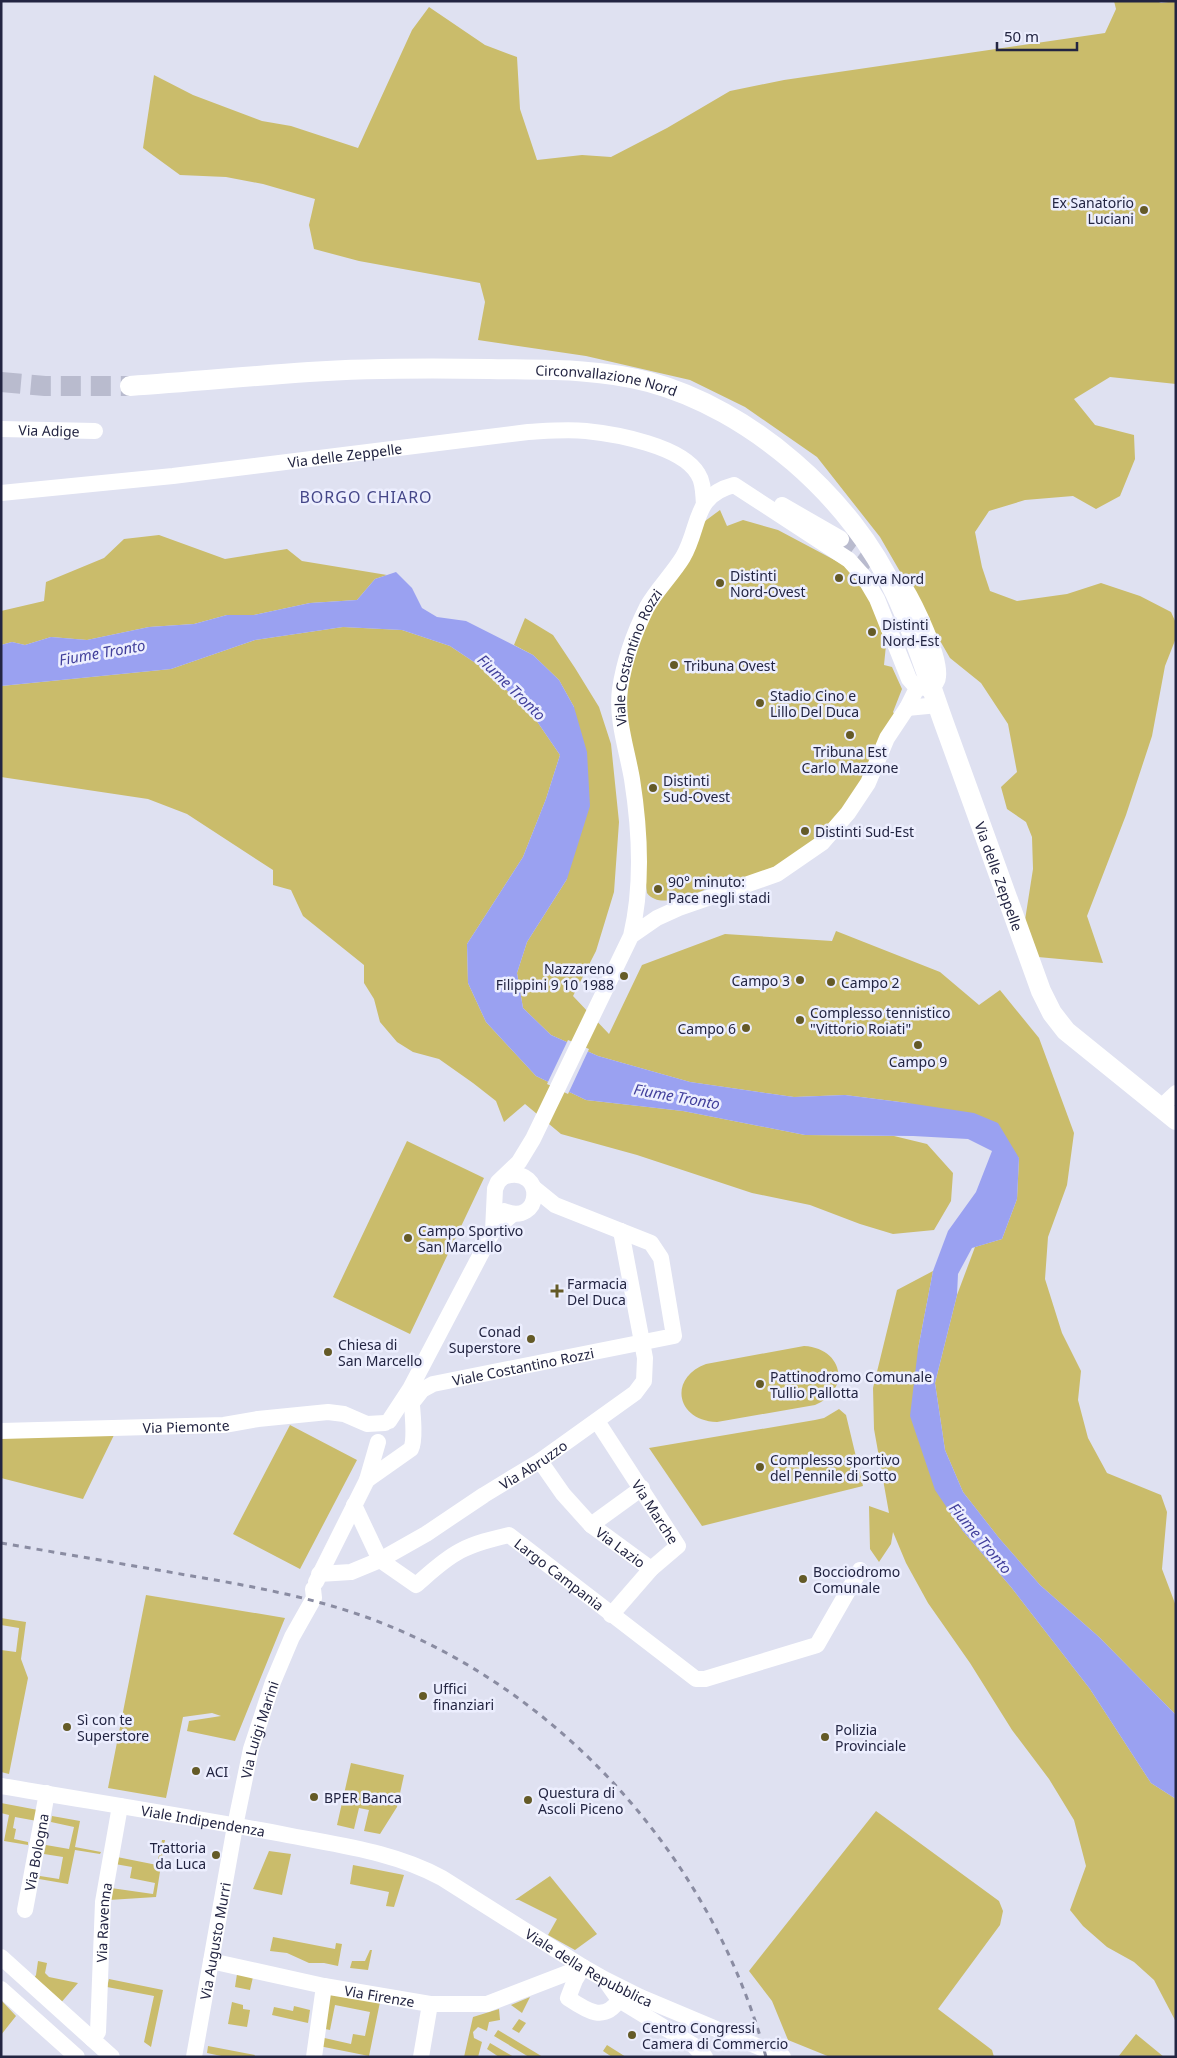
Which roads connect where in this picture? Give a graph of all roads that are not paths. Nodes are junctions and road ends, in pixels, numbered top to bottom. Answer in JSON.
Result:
{"nodes":[{"id":1,"x":130,"y":386,"type":"tunnel mouth"},
{"id":2,"x":1,"y":429,"type":"edge"},
{"id":3,"x":95,"y":431,"type":"dead end"},
{"id":4,"x":748,"y":492,"type":"junction"},
{"id":5,"x":1,"y":493,"type":"edge"},
{"id":6,"x":704,"y":504,"type":"junction"},
{"id":7,"x":841,"y":539,"type":"tunnel mouth"},
{"id":8,"x":904,"y":586,"type":"dead end"},
{"id":9,"x":929,"y":693,"type":"junction"},
{"id":10,"x":907,"y":708,"type":"junction"},
{"id":11,"x":640,"y":883,"type":"junction"},
{"id":12,"x":679,"y":908,"type":"junction"},
{"id":13,"x":630,"y":939,"type":"junction"},
{"id":14,"x":1176,"y":1094,"type":"edge"},
{"id":15,"x":1160,"y":1108,"type":"junction"},
{"id":16,"x":1176,"y":1120,"type":"edge"},
{"id":17,"x":533,"y":1139,"type":"junction"},
{"id":18,"x":506,"y":1176,"type":"junction"},
{"id":19,"x":533,"y":1186,"type":"junction"},
{"id":20,"x":495,"y":1200,"type":"junction"},
{"id":21,"x":555,"y":1205,"type":"junction"},
{"id":22,"x":530,"y":1208,"type":"junction"},
{"id":23,"x":513,"y":1214,"type":"junction"},
{"id":24,"x":493,"y":1231,"type":"junction"},
{"id":25,"x":621,"y":1231,"type":"junction"},
{"id":26,"x":642,"y":1342,"type":"junction"},
{"id":27,"x":411,"y":1397,"type":"junction"},
{"id":28,"x":597,"y":1421,"type":"junction"},
{"id":29,"x":412,"y":1429,"type":"junction"},
{"id":30,"x":1,"y":1431,"type":"edge"},
{"id":31,"x":382,"y":1431,"type":"junction"},
{"id":32,"x":403,"y":1455,"type":"junction"},
{"id":33,"x":540,"y":1461,"type":"junction"},
{"id":34,"x":367,"y":1480,"type":"junction"},
{"id":35,"x":642,"y":1488,"type":"junction"},
{"id":36,"x":354,"y":1505,"type":"junction"},
{"id":37,"x":591,"y":1525,"type":"junction"},
{"id":38,"x":380,"y":1560,"type":"junction"},
{"id":39,"x":651,"y":1569,"type":"junction"},
{"id":40,"x":860,"y":1570,"type":"dead end"},
{"id":41,"x":320,"y":1574,"type":"junction"},
{"id":42,"x":313,"y":1589,"type":"joint"},
{"id":43,"x":611,"y":1615,"type":"junction"},
{"id":44,"x":1,"y":1786,"type":"edge"},
{"id":45,"x":46,"y":1793,"type":"junction"},
{"id":46,"x":120,"y":1806,"type":"junction"},
{"id":47,"x":235,"y":1826,"type":"junction"},
{"id":48,"x":403,"y":1860,"type":"joint"},
{"id":49,"x":25,"y":1910,"type":"dead end"},
{"id":50,"x":560,"y":1953,"type":"junction"},
{"id":51,"x":1,"y":1957,"type":"edge"},
{"id":52,"x":211,"y":1961,"type":"junction"},
{"id":53,"x":582,"y":1967,"type":"junction"},
{"id":54,"x":604,"y":1979,"type":"junction"},
{"id":55,"x":33,"y":1985,"type":"junction"},
{"id":56,"x":324,"y":1986,"type":"junction"},
{"id":57,"x":559,"y":1988,"type":"junction"},
{"id":58,"x":12,"y":1998,"type":"edge"},
{"id":59,"x":619,"y":2000,"type":"junction"},
{"id":60,"x":430,"y":2004,"type":"junction"},
{"id":61,"x":92,"y":2039,"type":"junction"},
{"id":62,"x":77,"y":2057,"type":"edge"},
{"id":63,"x":112,"y":2057,"type":"edge"},
{"id":64,"x":194,"y":2057,"type":"edge"},
{"id":65,"x":314,"y":2057,"type":"edge"},
{"id":66,"x":421,"y":2057,"type":"edge"},
{"id":67,"x":706,"y":2057,"type":"edge"},
{"id":68,"x":783,"y":2057,"type":"edge"}],
"edges":[{"from":1,"to":9,"type":"main road","name":"Circonvallazione Nord"},
{"from":2,"to":3,"type":"street","name":"Via Adige"},
{"from":4,"to":6,"type":"street","name":"Viale Costantino Rozzi"},
{"from":4,"to":7,"type":"street"},
{"from":4,"to":9,"type":"street","name":"Viale Costantino Rozzi"},
{"from":5,"to":6,"type":"street","name":"Via delle Zeppelle"},
{"from":6,"to":11,"type":"street","name":"Viale Costantino Rozzi"},
{"from":8,"to":9,"type":"street"},
{"from":9,"to":10,"type":"street"},
{"from":9,"to":10,"type":"street","name":"Viale Costantino Rozzi"},
{"from":9,"to":15,"type":"main road","name":"Via delle Zeppelle"},
{"from":10,"to":12,"type":"street","name":"Viale Costantino Rozzi"},
{"from":11,"to":12,"type":"street","name":"Viale Costantino Rozzi"},
{"from":11,"to":13,"type":"street","name":"Viale Costantino Rozzi"},
{"from":12,"to":13,"type":"street","name":"Viale Costantino Rozzi"},
{"from":13,"to":17,"type":"street","name":"Viale Costantino Rozzi"},
{"from":14,"to":15,"type":"street"},
{"from":15,"to":16,"type":"main road","name":"Via delle Zeppelle"},
{"from":17,"to":18,"type":"street","name":"Viale Costantino Rozzi"},
{"from":17,"to":19,"type":"street","name":"Viale Costantino Rozzi"},
{"from":18,"to":19,"type":"street","name":"Viale Costantino Rozzi"},
{"from":18,"to":20,"type":"street","name":"Viale Costantino Rozzi"},
{"from":19,"to":21,"type":"street","name":"Viale Costantino Rozzi"},
{"from":19,"to":22,"type":"street","name":"Viale Costantino Rozzi"},
{"from":20,"to":23,"type":"street"},
{"from":20,"to":24,"type":"street","name":"Viale Costantino Rozzi"},
{"from":21,"to":22,"type":"street","name":"Viale Costantino Rozzi"},
{"from":21,"to":25,"type":"street","name":"Viale Costantino Rozzi"},
{"from":22,"to":23,"type":"street","name":"Viale Costantino Rozzi"},
{"from":23,"to":24,"type":"street","name":"Viale Costantino Rozzi"},
{"from":24,"to":27,"type":"street","name":"Viale Costantino Rozzi"},
{"from":25,"to":26,"type":"street"},
{"from":25,"to":26,"type":"street","name":"Viale Costantino Rozzi"},
{"from":26,"to":27,"type":"street","name":"Viale Costantino Rozzi"},
{"from":26,"to":28,"type":"street","name":"Via Abruzzo"},
{"from":27,"to":29,"type":"street","name":"Viale Costantino Rozzi"},
{"from":27,"to":31,"type":"street","name":"Viale Costantino Rozzi"},
{"from":28,"to":33,"type":"street","name":"Via Abruzzo"},
{"from":28,"to":35,"type":"street","name":"Via Marche"},
{"from":29,"to":31,"type":"street"},
{"from":29,"to":32,"type":"street","name":"Viale Costantino Rozzi"},
{"from":30,"to":31,"type":"street","name":"Via Piemonte"},
{"from":31,"to":32,"type":"street"},
{"from":31,"to":34,"type":"street","name":"Viale Costantino Rozzi"},
{"from":32,"to":34,"type":"street","name":"Viale Costantino Rozzi"},
{"from":33,"to":37,"type":"street","name":"Via Lazio"},
{"from":33,"to":38,"type":"street","name":"Via Abruzzo"},
{"from":34,"to":36,"type":"street","name":"Viale Costantino Rozzi"},
{"from":35,"to":37,"type":"street","name":"Via Lazio"},
{"from":35,"to":39,"type":"street","name":"Via Marche"},
{"from":36,"to":38,"type":"street"},
{"from":36,"to":41,"type":"street","name":"Viale Costantino Rozzi"},
{"from":37,"to":39,"type":"street","name":"Via Lazio"},
{"from":38,"to":41,"type":"street","name":"Via Abruzzo"},
{"from":38,"to":43,"type":"street","name":"Largo Campania"},
{"from":39,"to":43,"type":"street","name":"Via Marche"},
{"from":40,"to":43,"type":"street","name":"Largo Campania"},
{"from":41,"to":42,"type":"street","name":"Viale Costantino Rozzi"},
{"from":42,"to":47,"type":"street","name":"Via Luigi Marini"},
{"from":44,"to":45,"type":"street","name":"Viale Indipendenza"},
{"from":45,"to":46,"type":"street","name":"Viale Indipendenza"},
{"from":45,"to":49,"type":"street","name":"Via Bologna"},
{"from":46,"to":47,"type":"street","name":"Viale Indipendenza"},
{"from":46,"to":61,"type":"street","name":"Via Ravenna"},
{"from":47,"to":48,"type":"street","name":"Viale Indipendenza"},
{"from":47,"to":52,"type":"street","name":"Via Augusto Murri"},
{"from":48,"to":50,"type":"street","name":"Viale della Repubblica"},
{"from":50,"to":53,"type":"street","name":"Viale della Repubblica"},
{"from":50,"to":57,"type":"street"},
{"from":51,"to":55,"type":"street"},
{"from":52,"to":56,"type":"street","name":"Via Firenze"},
{"from":52,"to":64,"type":"street","name":"Via Augusto Murri"},
{"from":53,"to":54,"type":"street","name":"Viale della Repubblica"},
{"from":53,"to":57,"type":"street","name":"Via Firenze"},
{"from":53,"to":57,"type":"street"},
{"from":54,"to":59,"type":"street"},
{"from":54,"to":68,"type":"street","name":"Viale della Repubblica"},
{"from":55,"to":58,"type":"street"},
{"from":55,"to":61,"type":"street"},
{"from":56,"to":60,"type":"street","name":"Via Firenze"},
{"from":56,"to":65,"type":"street"},
{"from":57,"to":59,"type":"street"},
{"from":57,"to":60,"type":"street","name":"Via Firenze"},
{"from":58,"to":62,"type":"street"},
{"from":59,"to":67,"type":"street"},
{"from":60,"to":66,"type":"street"},
{"from":61,"to":63,"type":"street"}]}
